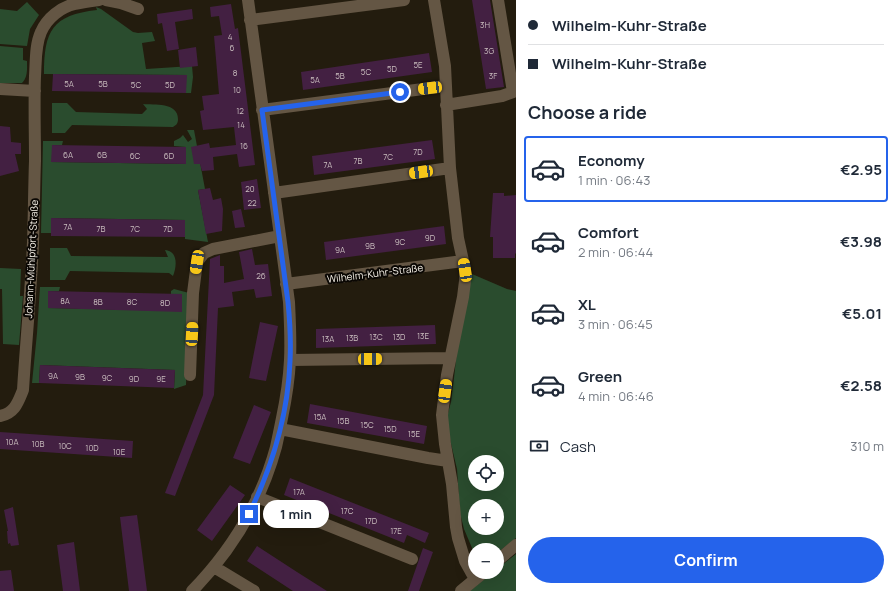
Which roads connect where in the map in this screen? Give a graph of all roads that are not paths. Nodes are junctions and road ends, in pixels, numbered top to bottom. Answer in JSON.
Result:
{"nodes":[{"id":1,"x":99,"y":0,"type":"edge"},
{"id":2,"x":106,"y":0,"type":"edge"},
{"id":3,"x":248,"y":0,"type":"edge"},
{"id":4,"x":404,"y":0,"type":"edge"},
{"id":5,"x":434,"y":0,"type":"edge"},
{"id":6,"x":498,"y":0,"type":"edge"},
{"id":7,"x":138,"y":9,"type":"dead end"},
{"id":8,"x":250,"y":20,"type":"junction"},
{"id":9,"x":446,"y":86,"type":"junction"},
{"id":10,"x":0,"y":89,"type":"edge"},
{"id":11,"x":35,"y":91,"type":"junction"},
{"id":12,"x":446,"y":105,"type":"junction"},
{"id":13,"x":262,"y":110,"type":"junction"},
{"id":14,"x":450,"y":168,"type":"junction"},
{"id":15,"x":274,"y":193,"type":"junction"},
{"id":16,"x":280,"y":236,"type":"junction"},
{"id":17,"x":463,"y":261,"type":"junction"},
{"id":18,"x":286,"y":284,"type":"junction"},
{"id":19,"x":450,"y":358,"type":"junction"},
{"id":20,"x":290,"y":360,"type":"junction"},
{"id":21,"x":190,"y":375,"type":"dead end"},
{"id":22,"x":0,"y":416,"type":"edge"},
{"id":23,"x":280,"y":429,"type":"junction"},
{"id":24,"x":448,"y":461,"type":"junction"},
{"id":25,"x":258,"y":497,"type":"junction"},
{"id":26,"x":516,"y":545,"type":"edge"},
{"id":27,"x":504,"y":555,"type":"edge"},
{"id":28,"x":412,"y":559,"type":"dead end"},
{"id":29,"x":468,"y":564,"type":"edge"},
{"id":30,"x":214,"y":567,"type":"junction"},
{"id":31,"x":476,"y":579,"type":"edge"},
{"id":32,"x":192,"y":591,"type":"edge"},
{"id":33,"x":254,"y":591,"type":"edge"},
{"id":34,"x":462,"y":591,"type":"edge"}],
"edges":[{"from":1,"to":11,"type":"street","name":"Johann-Mühlpfort-Straße"},
{"from":2,"to":7,"type":"street"},
{"from":3,"to":8,"type":"street"},
{"from":4,"to":8,"type":"street"},
{"from":5,"to":9,"type":"street"},
{"from":6,"to":12,"type":"street"},
{"from":8,"to":13,"type":"street"},
{"from":9,"to":12,"type":"street"},
{"from":9,"to":13,"type":"street"},
{"from":10,"to":11,"type":"street"},
{"from":11,"to":22,"type":"street","name":"Johann-Mühlpfort-Straße"},
{"from":12,"to":14,"type":"street"},
{"from":13,"to":15,"type":"street"},
{"from":14,"to":15,"type":"street"},
{"from":14,"to":17,"type":"street"},
{"from":15,"to":16,"type":"street"},
{"from":16,"to":18,"type":"street"},
{"from":16,"to":21,"type":"street"},
{"from":17,"to":18,"type":"street","name":"Wilhelm-Kuhr-Straße"},
{"from":17,"to":19,"type":"street"},
{"from":18,"to":20,"type":"street"},
{"from":19,"to":20,"type":"street"},
{"from":19,"to":24,"type":"street"},
{"from":20,"to":23,"type":"street"},
{"from":23,"to":24,"type":"street"},
{"from":23,"to":25,"type":"street"},
{"from":24,"to":29,"type":"street"},
{"from":25,"to":28,"type":"street"},
{"from":25,"to":30,"type":"street"},
{"from":26,"to":27,"type":"street"},
{"from":30,"to":32,"type":"street"},
{"from":30,"to":33,"type":"street"},
{"from":31,"to":34,"type":"street"}]}
